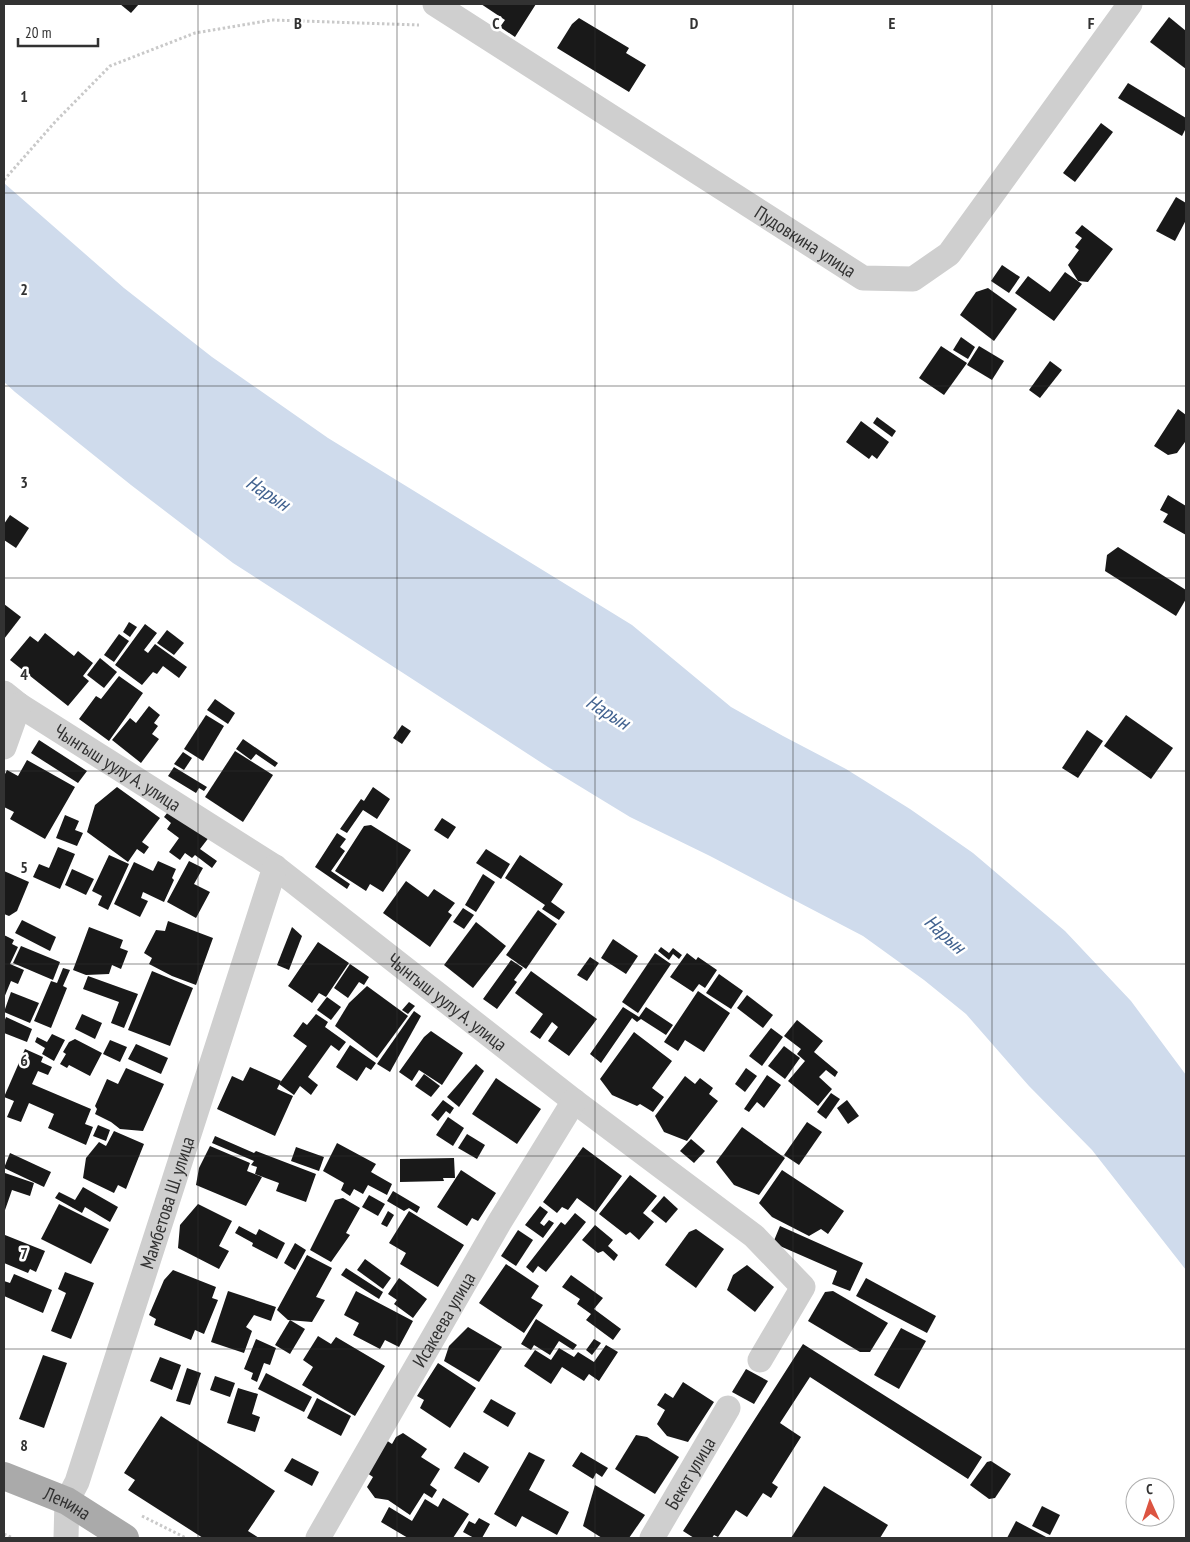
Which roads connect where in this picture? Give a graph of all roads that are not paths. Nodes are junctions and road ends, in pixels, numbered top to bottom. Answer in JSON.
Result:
{"nodes":[{"id":1,"x":435,"y":4,"type":"edge"},
{"id":2,"x":1130,"y":4,"type":"edge"},
{"id":3,"x":11,"y":699,"type":"edge"},
{"id":4,"x":4,"y":747,"type":"edge"},
{"id":5,"x":275,"y":867,"type":"junction"},
{"id":6,"x":574,"y":1101,"type":"junction"},
{"id":7,"x":760,"y":1360,"type":"dead end"},
{"id":8,"x":728,"y":1408,"type":"dead end"},
{"id":9,"x":4,"y":1476,"type":"edge"},
{"id":10,"x":67,"y":1500,"type":"junction"},
{"id":11,"x":66,"y":1538,"type":"edge"},
{"id":12,"x":125,"y":1538,"type":"edge"},
{"id":13,"x":318,"y":1538,"type":"edge"},
{"id":14,"x":652,"y":1538,"type":"edge"}],
"edges":[{"from":1,"to":2,"type":"street","name":"Пудовкина улица"},
{"from":3,"to":4,"type":"street"},
{"from":3,"to":5,"type":"street","name":"Чынгыш уулу А. улица"},
{"from":5,"to":6,"type":"street","name":"Чынгыш уулу А. улица"},
{"from":5,"to":10,"type":"street","name":"Мамбетова Ш. улица"},
{"from":6,"to":7,"type":"street","name":"Чынгыш уулу А. улица"},
{"from":6,"to":13,"type":"street","name":"Исакеева улица"},
{"from":8,"to":14,"type":"street","name":"Бекет улица"},
{"from":9,"to":10,"type":"main road","name":"Ленина"},
{"from":10,"to":11,"type":"street","name":"Мамбетова Ш. улица"},
{"from":10,"to":12,"type":"main road","name":"Ленина"}]}
